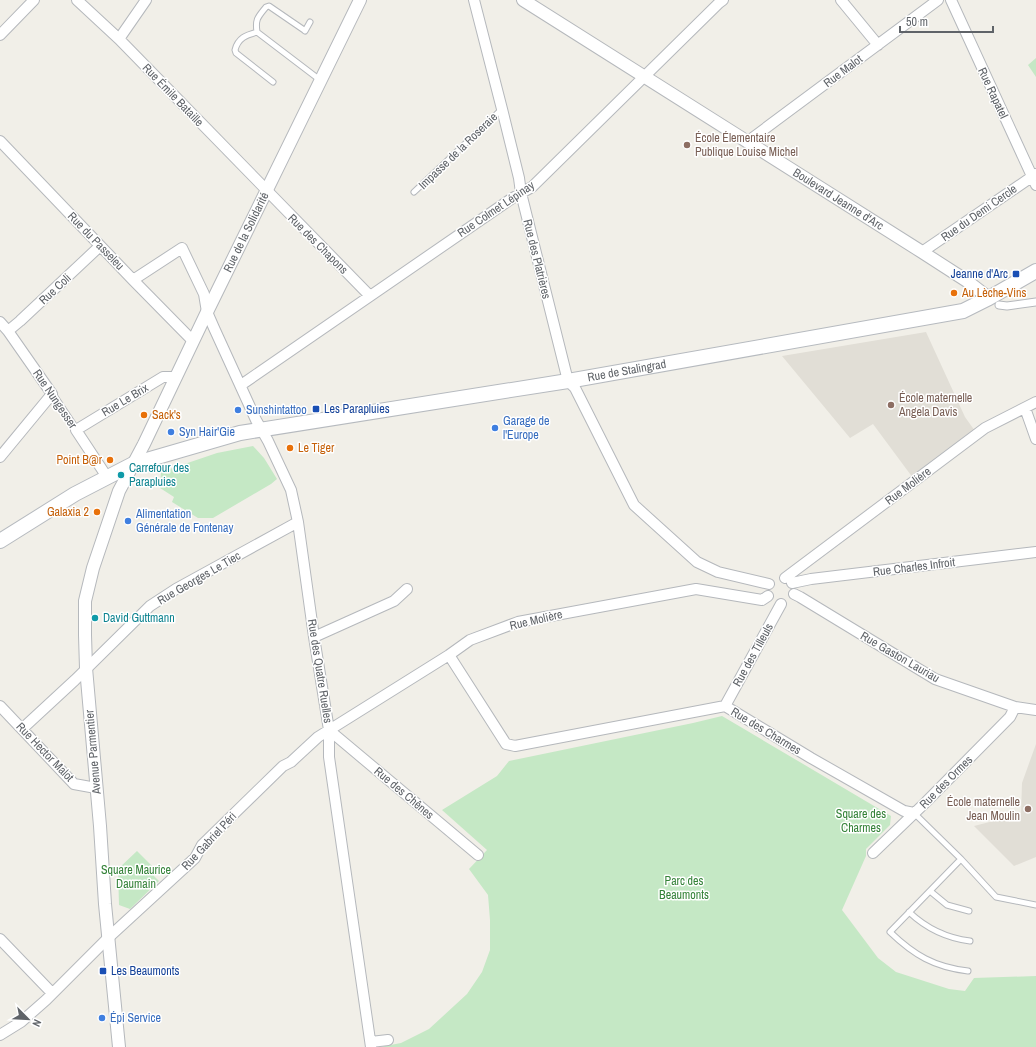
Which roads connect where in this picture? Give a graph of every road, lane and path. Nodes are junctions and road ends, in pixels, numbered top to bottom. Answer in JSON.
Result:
{"nodes":[{"id":1,"x":34,"y":0,"type":"edge"},
{"id":2,"x":77,"y":0,"type":"edge"},
{"id":3,"x":146,"y":0,"type":"edge"},
{"id":4,"x":474,"y":0,"type":"edge"},
{"id":5,"x":523,"y":0,"type":"edge"},
{"id":6,"x":842,"y":0,"type":"edge"},
{"id":7,"x":938,"y":0,"type":"edge"},
{"id":8,"x":950,"y":0,"type":"edge"},
{"id":9,"x":720,"y":1,"type":"edge"},
{"id":10,"x":359,"y":2,"type":"edge"},
{"id":11,"x":310,"y":22,"type":"dead end"},
{"id":12,"x":257,"y":32,"type":"junction"},
{"id":13,"x":0,"y":35,"type":"edge"},
{"id":14,"x":119,"y":39,"type":"junction"},
{"id":15,"x":878,"y":45,"type":"junction"},
{"id":16,"x":644,"y":77,"type":"junction"},
{"id":17,"x":321,"y":81,"type":"junction"},
{"id":18,"x":273,"y":82,"type":"dead end"},
{"id":19,"x":502,"y":109,"type":"junction"},
{"id":20,"x":0,"y":141,"type":"edge"},
{"id":21,"x":747,"y":142,"type":"junction"},
{"id":22,"x":1035,"y":178,"type":"edge"},
{"id":23,"x":267,"y":191,"type":"junction"},
{"id":24,"x":414,"y":192,"type":"dead end"},
{"id":25,"x":520,"y":194,"type":"junction"},
{"id":26,"x":100,"y":246,"type":"junction"},
{"id":27,"x":922,"y":252,"type":"junction"},
{"id":28,"x":1036,"y":271,"type":"edge"},
{"id":29,"x":133,"y":280,"type":"junction"},
{"id":30,"x":370,"y":296,"type":"junction"},
{"id":31,"x":994,"y":302,"type":"junction"},
{"id":32,"x":1036,"y":302,"type":"edge"},
{"id":33,"x":207,"y":312,"type":"junction"},
{"id":34,"x":0,"y":322,"type":"edge"},
{"id":35,"x":8,"y":330,"type":"junction"},
{"id":36,"x":193,"y":341,"type":"junction"},
{"id":37,"x":176,"y":377,"type":"junction"},
{"id":38,"x":568,"y":381,"type":"junction"},
{"id":39,"x":241,"y":385,"type":"junction"},
{"id":40,"x":52,"y":394,"type":"junction"},
{"id":41,"x":1036,"y":402,"type":"edge"},
{"id":42,"x":1024,"y":408,"type":"junction"},
{"id":43,"x":76,"y":430,"type":"junction"},
{"id":44,"x":262,"y":430,"type":"junction"},
{"id":45,"x":1036,"y":438,"type":"edge"},
{"id":46,"x":0,"y":457,"type":"edge"},
{"id":47,"x":133,"y":464,"type":"junction"},
{"id":48,"x":108,"y":477,"type":"junction"},
{"id":49,"x":298,"y":522,"type":"junction"},
{"id":50,"x":0,"y":541,"type":"edge"},
{"id":51,"x":1036,"y":552,"type":"edge"},
{"id":52,"x":788,"y":581,"type":"junction"},
{"id":53,"x":769,"y":584,"type":"junction"},
{"id":54,"x":407,"y":588,"type":"dead end"},
{"id":55,"x":794,"y":594,"type":"junction"},
{"id":56,"x":768,"y":596,"type":"junction"},
{"id":57,"x":781,"y":604,"type":"junction"},
{"id":58,"x":314,"y":637,"type":"junction"},
{"id":59,"x":449,"y":655,"type":"junction"},
{"id":60,"x":86,"y":668,"type":"junction"},
{"id":61,"x":0,"y":706,"type":"edge"},
{"id":62,"x":726,"y":706,"type":"junction"},
{"id":63,"x":1015,"y":708,"type":"junction"},
{"id":64,"x":1036,"y":710,"type":"edge"},
{"id":65,"x":22,"y":728,"type":"junction"},
{"id":66,"x":329,"y":730,"type":"junction"},
{"id":67,"x":96,"y":788,"type":"junction"},
{"id":68,"x":914,"y":813,"type":"junction"},
{"id":69,"x":873,"y":853,"type":"dead end"},
{"id":70,"x":478,"y":856,"type":"dead end"},
{"id":71,"x":961,"y":860,"type":"junction"},
{"id":72,"x":930,"y":891,"type":"junction"},
{"id":73,"x":1036,"y":905,"type":"edge"},
{"id":74,"x":969,"y":911,"type":"dead end"},
{"id":75,"x":909,"y":912,"type":"junction"},
{"id":76,"x":109,"y":937,"type":"junction"},
{"id":77,"x":0,"y":939,"type":"edge"},
{"id":78,"x":970,"y":941,"type":"dead end"},
{"id":79,"x":968,"y":971,"type":"dead end"},
{"id":80,"x":52,"y":993,"type":"junction"},
{"id":81,"x":0,"y":1035,"type":"edge"},
{"id":82,"x":388,"y":1040,"type":"dead end"},
{"id":83,"x":371,"y":1044,"type":"edge"},
{"id":84,"x":119,"y":1047,"type":"edge"}],
"edges":[{"from":1,"to":13,"type":"street"},
{"from":2,"to":14,"type":"street","name":"Rue Émile Bataille"},
{"from":3,"to":14,"type":"street"},
{"from":4,"to":19,"type":"street","name":"Rue des Platrières"},
{"from":5,"to":16,"type":"street","name":"Boulevard Jeanne d'Arc"},
{"from":6,"to":15,"type":"street"},
{"from":7,"to":15,"type":"street","name":"Rue Malot"},
{"from":8,"to":22,"type":"street","name":"Rue Rapatel"},
{"from":9,"to":16,"type":"street","name":"Rue Colmet Lépinay"},
{"from":10,"to":17,"type":"street","name":"Rue de la Solidarité"},
{"from":11,"to":12,"type":"lane"},
{"from":12,"to":17,"type":"lane"},
{"from":12,"to":18,"type":"lane"},
{"from":14,"to":23,"type":"street","name":"Rue Émile Bataille"},
{"from":15,"to":21,"type":"street","name":"Rue Malot"},
{"from":16,"to":21,"type":"street","name":"Boulevard Jeanne d'Arc"},
{"from":16,"to":25,"type":"street","name":"Rue Colmet Lépinay"},
{"from":17,"to":23,"type":"street","name":"Rue de la Solidarité"},
{"from":19,"to":24,"type":"lane","name":"Impasse de la Roseraie"},
{"from":19,"to":25,"type":"street","name":"Rue des Platrières"},
{"from":20,"to":26,"type":"street","name":"Rue du Passeleu"},
{"from":21,"to":27,"type":"street","name":"Boulevard Jeanne d'Arc"},
{"from":22,"to":27,"type":"street","name":"Rue du Demi Cercle"},
{"from":23,"to":30,"type":"street","name":"Rue des Chapons"},
{"from":23,"to":33,"type":"street","name":"Rue de la Solidarité"},
{"from":25,"to":30,"type":"street","name":"Rue Colmet Lépinay"},
{"from":25,"to":38,"type":"street","name":"Rue des Platrières"},
{"from":26,"to":29,"type":"street","name":"Rue du Passeleu"},
{"from":26,"to":35,"type":"street","name":"Rue Coli"},
{"from":27,"to":31,"type":"street","name":"Boulevard Jeanne d'Arc"},
{"from":28,"to":31,"type":"main road"},
{"from":29,"to":33,"type":"street","name":"Rue des Quatre Ruelles"},
{"from":29,"to":36,"type":"street","name":"Rue du Passeleu"},
{"from":30,"to":39,"type":"street","name":"Rue Colmet Lépinay"},
{"from":31,"to":32,"type":"street","name":"Rue de Stalingrad"},
{"from":31,"to":38,"type":"main road","name":"Rue de Stalingrad"},
{"from":33,"to":36,"type":"street","name":"Rue de la Solidarité"},
{"from":33,"to":39,"type":"street","name":"Rue des Quatre Ruelles"},
{"from":34,"to":35,"type":"street","name":"Rue Nungesser"},
{"from":35,"to":40,"type":"street","name":"Rue Nungesser"},
{"from":36,"to":37,"type":"street","name":"Rue de la Solidarité"},
{"from":37,"to":43,"type":"street","name":"Rue Le Brix"},
{"from":37,"to":47,"type":"street","name":"Rue de la Solidarité"},
{"from":38,"to":44,"type":"main road","name":"Rue de Stalingrad"},
{"from":38,"to":53,"type":"street","name":"Rue des Platrières"},
{"from":39,"to":44,"type":"street","name":"Rue des Quatre Ruelles"},
{"from":40,"to":43,"type":"street","name":"Rue Nungesser"},
{"from":40,"to":46,"type":"street"},
{"from":41,"to":42,"type":"street","name":"Rue Molière"},
{"from":42,"to":45,"type":"street"},
{"from":42,"to":52,"type":"street","name":"Rue Molière"},
{"from":43,"to":48,"type":"street","name":"Rue Nungesser"},
{"from":44,"to":47,"type":"main road","name":"Rue de Stalingrad"},
{"from":44,"to":49,"type":"street","name":"Rue des Quatre Ruelles"},
{"from":47,"to":48,"type":"main road","name":"Rue de Stalingrad"},
{"from":47,"to":60,"type":"street","name":"Avenue Parmentier"},
{"from":48,"to":50,"type":"main road","name":"Rue de Stalingrad"},
{"from":49,"to":58,"type":"street","name":"Rue des Quatre Ruelles"},
{"from":49,"to":60,"type":"street","name":"Rue Georges Le Tiec"},
{"from":51,"to":52,"type":"street","name":"Rue Charles Infroit"},
{"from":52,"to":53,"type":"street"},
{"from":52,"to":55,"type":"street"},
{"from":53,"to":56,"type":"street"},
{"from":54,"to":58,"type":"street"},
{"from":55,"to":57,"type":"street"},
{"from":55,"to":63,"type":"street","name":"Rue Gaston Lauriau"},
{"from":56,"to":57,"type":"street"},
{"from":56,"to":59,"type":"street","name":"Rue Molière"},
{"from":57,"to":62,"type":"street","name":"Rue des Tilleuls"},
{"from":58,"to":66,"type":"street","name":"Rue des Quatre Ruelles"},
{"from":59,"to":62,"type":"street","name":"Rue des Charmes"},
{"from":59,"to":66,"type":"street","name":"Rue Molière"},
{"from":60,"to":65,"type":"street","name":"Rue Georges Le Tiec"},
{"from":60,"to":67,"type":"street","name":"Avenue Parmentier"},
{"from":61,"to":65,"type":"street","name":"Rue Hector Malot"},
{"from":62,"to":68,"type":"street","name":"Rue des Charmes"},
{"from":63,"to":64,"type":"street","name":"Rue Gaston Lauriau"},
{"from":63,"to":68,"type":"street","name":"Rue des Ormes"},
{"from":65,"to":67,"type":"street","name":"Rue Hector Malot"},
{"from":66,"to":70,"type":"street","name":"Rue des Chênes"},
{"from":66,"to":76,"type":"street","name":"Rue Gabriel Péri"},
{"from":66,"to":83,"type":"street","name":"Rue des Quatre Ruelles"},
{"from":67,"to":76,"type":"street","name":"Avenue Parmentier"},
{"from":68,"to":69,"type":"street","name":"Rue des Ormes"},
{"from":68,"to":71,"type":"lane","name":"Rue des Charmes"},
{"from":71,"to":72,"type":"lane"},
{"from":71,"to":73,"type":"lane","name":"Rue des Charmes"},
{"from":72,"to":74,"type":"lane"},
{"from":72,"to":75,"type":"lane"},
{"from":75,"to":78,"type":"lane"},
{"from":75,"to":79,"type":"lane"},
{"from":76,"to":80,"type":"street","name":"Rue Gabriel Péri"},
{"from":76,"to":84,"type":"street","name":"Avenue Parmentier"},
{"from":77,"to":80,"type":"street"},
{"from":80,"to":81,"type":"street","name":"Rue Gabriel Péri"},
{"from":82,"to":83,"type":"street"}]}
